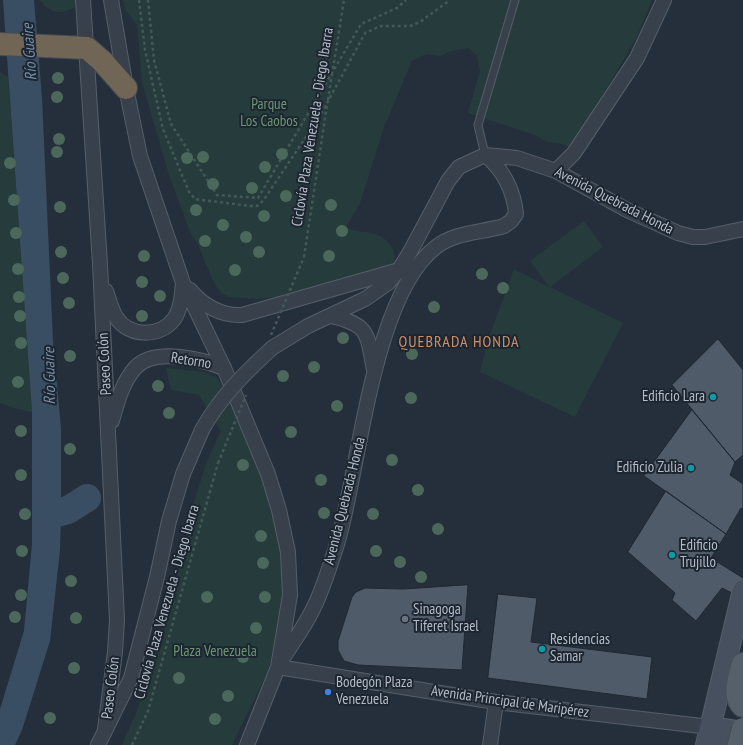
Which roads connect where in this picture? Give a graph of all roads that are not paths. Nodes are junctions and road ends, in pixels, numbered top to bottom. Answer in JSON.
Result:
{"nodes":[{"id":1,"x":83,"y":0,"type":"edge"},
{"id":2,"x":111,"y":0,"type":"edge"},
{"id":3,"x":515,"y":0,"type":"edge"},
{"id":4,"x":664,"y":0,"type":"edge"},
{"id":5,"x":0,"y":44,"type":"edge"},
{"id":6,"x":78,"y":47,"type":"junction"},
{"id":7,"x":126,"y":88,"type":"junction"},
{"id":8,"x":485,"y":155,"type":"junction"},
{"id":9,"x":556,"y":171,"type":"junction"},
{"id":10,"x":743,"y":229,"type":"edge"},
{"id":11,"x":100,"y":264,"type":"junction"},
{"id":12,"x":399,"y":270,"type":"junction"},
{"id":13,"x":183,"y":283,"type":"junction"},
{"id":14,"x":331,"y":316,"type":"junction"},
{"id":15,"x":224,"y":368,"type":"junction"},
{"id":16,"x":375,"y":372,"type":"junction"},
{"id":17,"x":108,"y":433,"type":"junction"},
{"id":18,"x":743,"y":590,"type":"edge"},
{"id":19,"x":743,"y":664,"type":"edge"},
{"id":20,"x":278,"y":667,"type":"junction"},
{"id":21,"x":496,"y":702,"type":"junction"},
{"id":22,"x":743,"y":706,"type":"edge"},
{"id":23,"x":105,"y":728,"type":"junction"},
{"id":24,"x":743,"y":730,"type":"edge"},
{"id":25,"x":711,"y":739,"type":"edge"},
{"id":26,"x":98,"y":745,"type":"edge"},
{"id":27,"x":247,"y":745,"type":"edge"},
{"id":28,"x":490,"y":745,"type":"edge"},
{"id":29,"x":734,"y":745,"type":"edge"},
{"id":30,"x":739,"y":745,"type":"edge"}],
"edges":[{"from":1,"to":6,"type":"street","name":"Paseo Colón"},
{"from":2,"to":7,"type":"street"},
{"from":3,"to":8,"type":"lane"},
{"from":4,"to":9,"type":"street"},
{"from":5,"to":6,"type":"highway"},
{"from":6,"to":7,"type":"highway"},
{"from":6,"to":11,"type":"street","name":"Paseo Colón"},
{"from":7,"to":13,"type":"street"},
{"from":8,"to":9,"type":"street","name":"Avenida Quebrada Honda"},
{"from":8,"to":12,"type":"street"},
{"from":8,"to":16,"type":"street","name":"Avenida Quebrada Honda"},
{"from":9,"to":10,"type":"street","name":"Avenida Quebrada Honda"},
{"from":11,"to":13,"type":"street"},
{"from":11,"to":17,"type":"street","name":"Paseo Colón"},
{"from":12,"to":13,"type":"street"},
{"from":12,"to":14,"type":"street","name":"Paseo Colón"},
{"from":13,"to":15,"type":"street"},
{"from":14,"to":16,"type":"street","name":"Avenida Quebrada Honda"},
{"from":14,"to":23,"type":"street","name":"Paseo Colón","bridge":true},
{"from":15,"to":17,"type":"street","name":"Retorno"},
{"from":15,"to":20,"type":"street"},
{"from":16,"to":20,"type":"street","name":"Avenida Quebrada Honda"},
{"from":17,"to":23,"type":"street","name":"Paseo Colón"},
{"from":18,"to":25,"type":"main road"},
{"from":19,"to":22,"type":"main road"},
{"from":20,"to":21,"type":"street","name":"Avenida Principal de Maripérez"},
{"from":20,"to":27,"type":"street"},
{"from":21,"to":25,"type":"street","name":"Avenida Principal de Maripérez"},
{"from":21,"to":28,"type":"street"},
{"from":23,"to":26,"type":"street","name":"Paseo Colón"},
{"from":24,"to":25,"type":"main road","name":"Avenida Principal de Maripérez"},
{"from":24,"to":30,"type":"main road","bridge":true},
{"from":25,"to":29,"type":"main road"}]}
